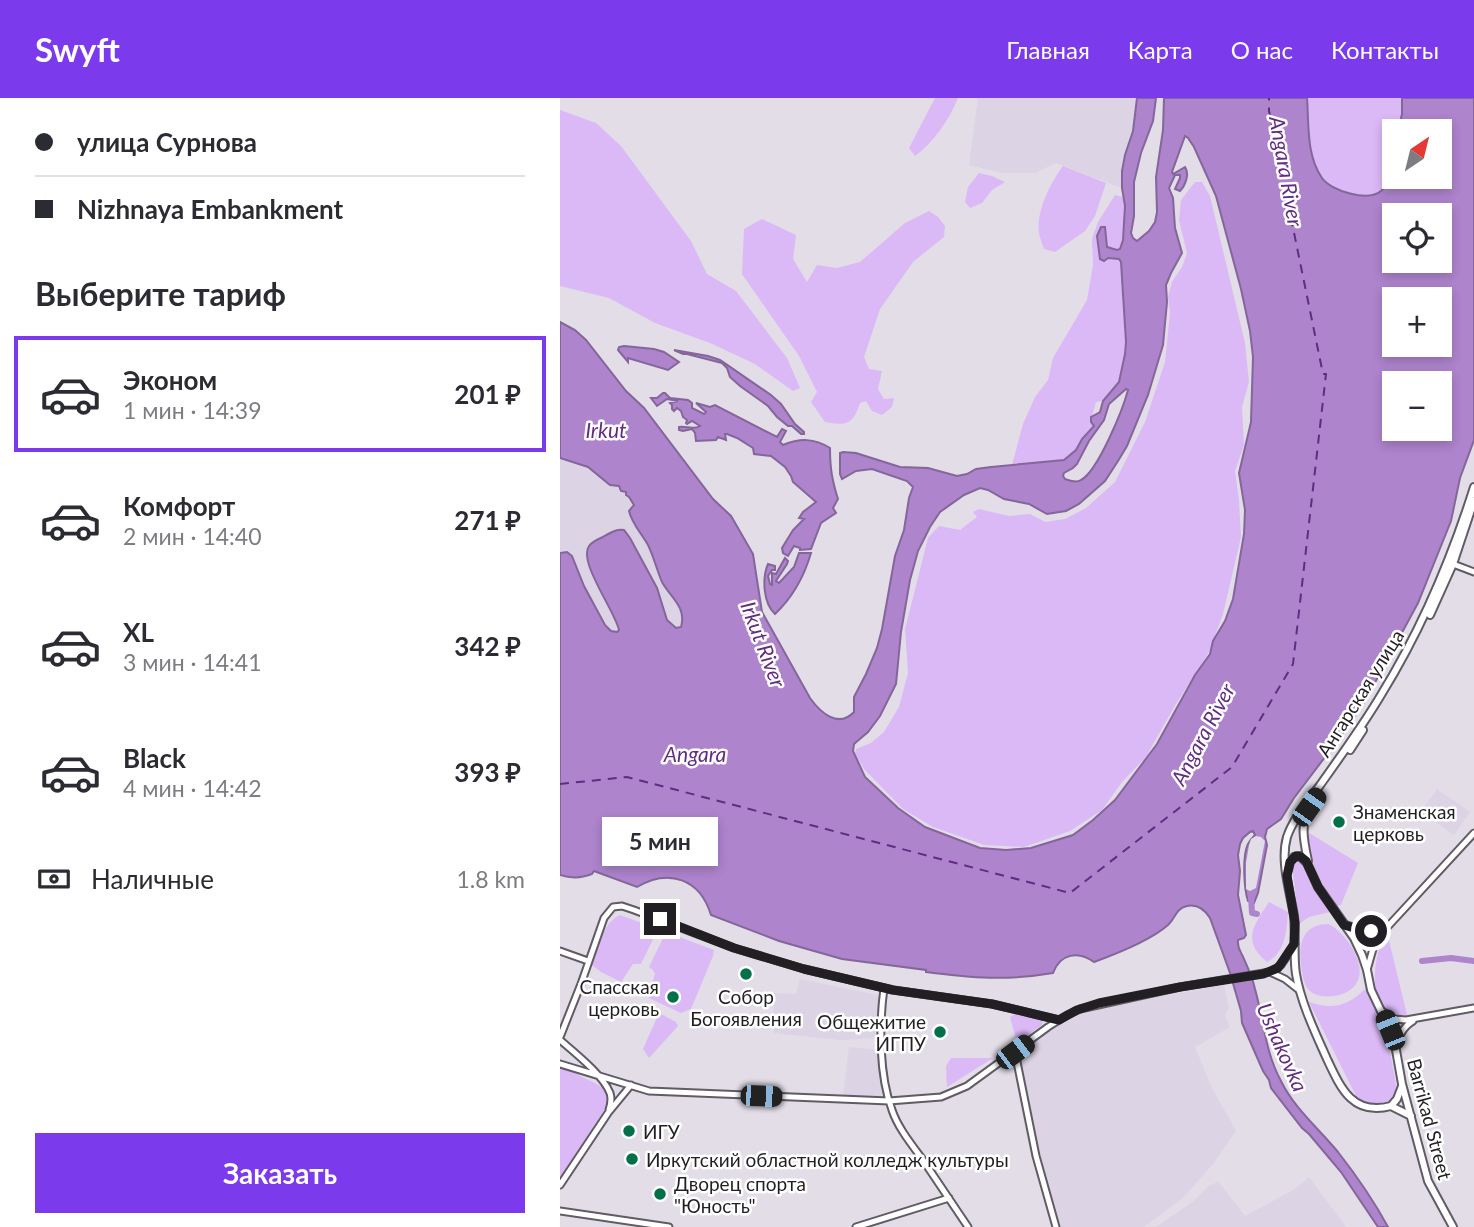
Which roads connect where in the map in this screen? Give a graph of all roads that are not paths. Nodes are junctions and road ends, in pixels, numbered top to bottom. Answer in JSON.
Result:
{"nodes":[{"id":1,"x":1474,"y":487,"type":"edge"},
{"id":2,"x":1474,"y":501,"type":"edge"},
{"id":3,"x":1450,"y":564,"type":"junction"},
{"id":4,"x":1474,"y":572,"type":"edge"},
{"id":5,"x":1474,"y":834,"type":"edge"},
{"id":6,"x":1309,"y":866,"type":"junction"},
{"id":7,"x":1287,"y":876,"type":"junction"},
{"id":8,"x":1393,"y":920,"type":"junction"},
{"id":9,"x":1342,"y":922,"type":"junction"},
{"id":10,"x":1294,"y":944,"type":"junction"},
{"id":11,"x":560,"y":951,"type":"edge"},
{"id":12,"x":588,"y":961,"type":"junction"},
{"id":13,"x":1266,"y":973,"type":"junction"},
{"id":14,"x":1368,"y":973,"type":"junction"},
{"id":15,"x":884,"y":988,"type":"junction"},
{"id":16,"x":1300,"y":991,"type":"junction"},
{"id":17,"x":1474,"y":1008,"type":"edge"},
{"id":18,"x":1382,"y":1011,"type":"junction"},
{"id":19,"x":1419,"y":1018,"type":"junction"},
{"id":20,"x":1059,"y":1020,"type":"junction"},
{"id":21,"x":560,"y":1038,"type":"edge"},
{"id":22,"x":1396,"y":1050,"type":"junction"},
{"id":23,"x":1015,"y":1052,"type":"junction"},
{"id":24,"x":560,"y":1064,"type":"edge"},
{"id":25,"x":597,"y":1075,"type":"junction"},
{"id":26,"x":1402,"y":1084,"type":"junction"},
{"id":27,"x":631,"y":1085,"type":"junction"},
{"id":28,"x":889,"y":1101,"type":"junction"},
{"id":29,"x":1391,"y":1105,"type":"junction"},
{"id":30,"x":608,"y":1113,"type":"junction"},
{"id":31,"x":1411,"y":1116,"type":"junction"},
{"id":32,"x":560,"y":1185,"type":"edge"},
{"id":33,"x":949,"y":1198,"type":"junction"},
{"id":34,"x":560,"y":1211,"type":"edge"},
{"id":35,"x":669,"y":1227,"type":"edge"},
{"id":36,"x":856,"y":1227,"type":"edge"},
{"id":37,"x":968,"y":1227,"type":"edge"},
{"id":38,"x":1056,"y":1227,"type":"edge"},
{"id":39,"x":1453,"y":1227,"type":"edge"}],
"edges":[{"from":1,"to":3,"type":"main road"},
{"from":2,"to":3,"type":"main road"},
{"from":3,"to":4,"type":"main road"},
{"from":3,"to":6,"type":"main road","name":"Ангарская улица"},
{"from":3,"to":7,"type":"main road","name":"Ангарская улица"},
{"from":5,"to":8,"type":"main road"},
{"from":6,"to":7,"type":"main road"},
{"from":6,"to":9,"type":"main road","name":"Ангарская улица"},
{"from":7,"to":10,"type":"main road","name":"Ангарская улица"},
{"from":8,"to":9,"type":"main road"},
{"from":8,"to":14,"type":"main road"},
{"from":9,"to":14,"type":"main road","name":"Barrikad Street"},
{"from":10,"to":13,"type":"main road"},
{"from":10,"to":16,"type":"main road","name":"Ангарская улица"},
{"from":11,"to":12,"type":"main road"},
{"from":12,"to":15,"type":"main road"},
{"from":12,"to":21,"type":"main road"},
{"from":13,"to":16,"type":"main road"},
{"from":13,"to":20,"type":"main road"},
{"from":14,"to":18,"type":"main road","name":"Barrikad Street"},
{"from":15,"to":20,"type":"main road"},
{"from":15,"to":28,"type":"main road"},
{"from":16,"to":29,"type":"main road","name":"Ангарская улица"},
{"from":17,"to":19,"type":"main road"},
{"from":18,"to":19,"type":"main road"},
{"from":18,"to":22,"type":"main road","name":"Barrikad Street"},
{"from":19,"to":22,"type":"main road"},
{"from":20,"to":23,"type":"main road"},
{"from":21,"to":25,"type":"main road"},
{"from":22,"to":26,"type":"main road","name":"Barrikad Street"},
{"from":23,"to":28,"type":"main road"},
{"from":23,"to":38,"type":"main road"},
{"from":24,"to":25,"type":"main road"},
{"from":25,"to":27,"type":"main road"},
{"from":25,"to":30,"type":"main road"},
{"from":26,"to":29,"type":"main road"},
{"from":26,"to":31,"type":"main road","name":"Barrikad Street"},
{"from":27,"to":28,"type":"main road"},
{"from":27,"to":30,"type":"main road"},
{"from":28,"to":33,"type":"main road"},
{"from":29,"to":31,"type":"main road"},
{"from":30,"to":32,"type":"main road"},
{"from":31,"to":39,"type":"main road","name":"Barrikad Street"},
{"from":33,"to":36,"type":"main road"},
{"from":33,"to":37,"type":"main road"},
{"from":34,"to":35,"type":"main road"}]}
